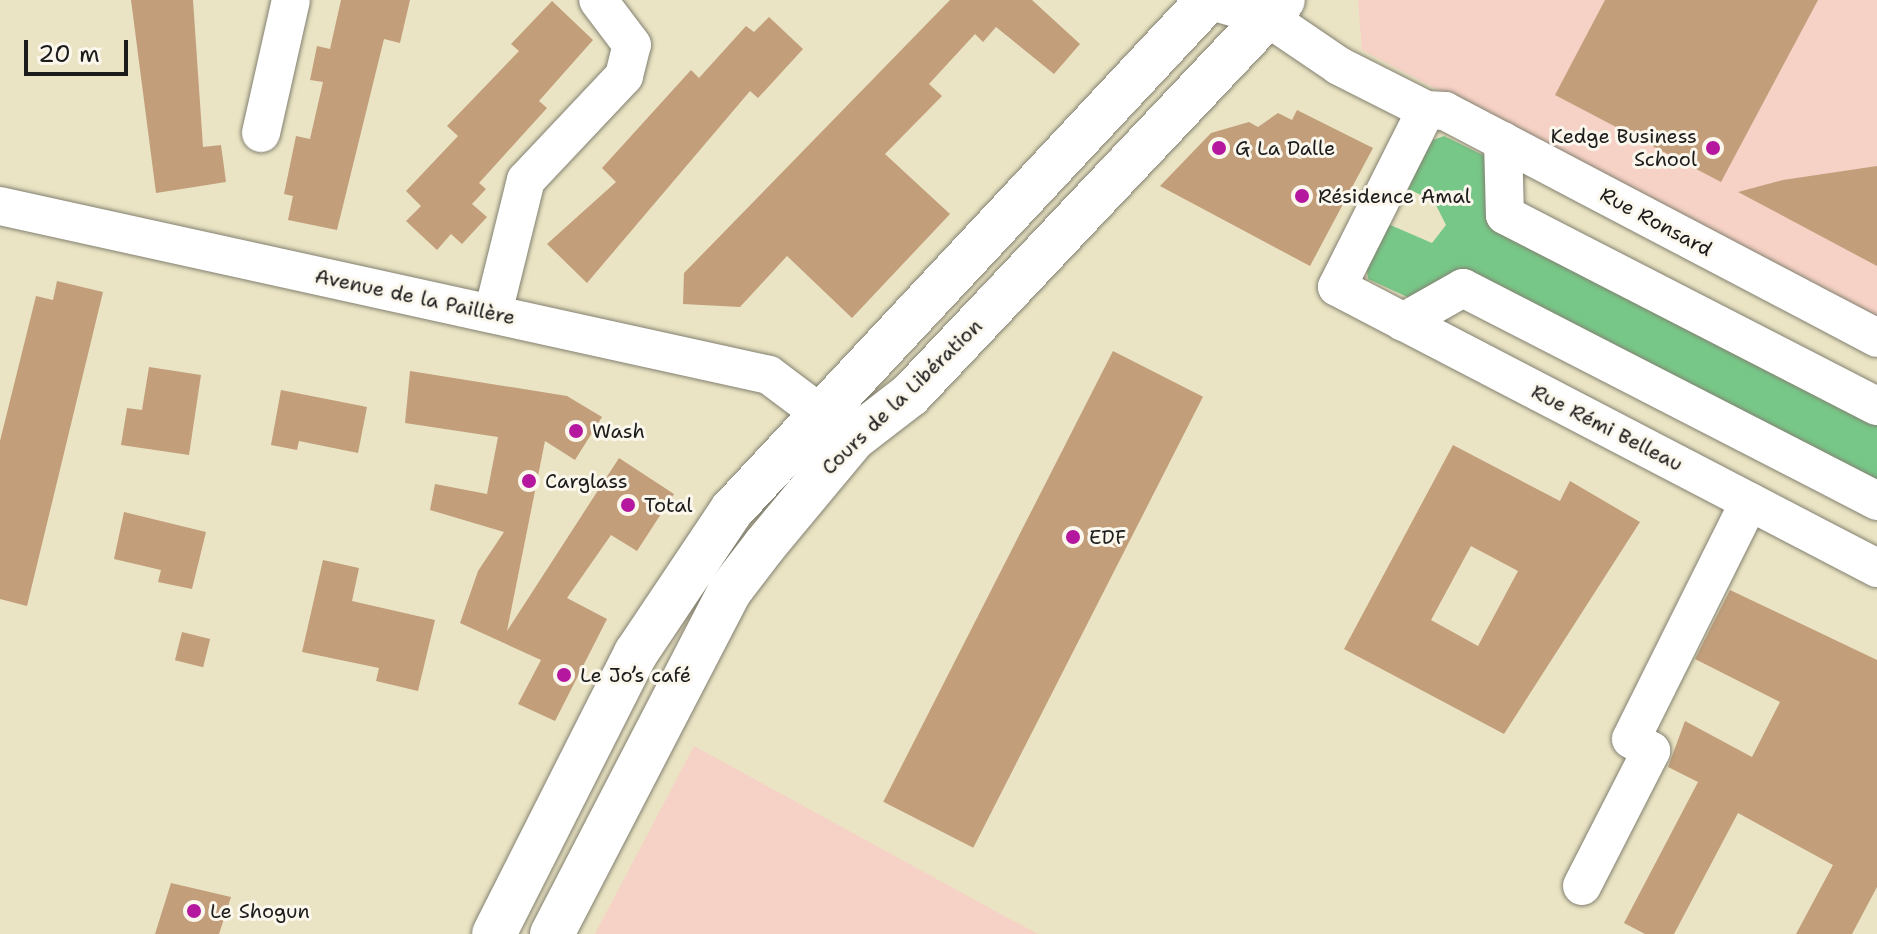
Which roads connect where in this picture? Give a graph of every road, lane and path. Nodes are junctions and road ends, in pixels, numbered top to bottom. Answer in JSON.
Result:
{"nodes":[{"id":1,"x":291,"y":0,"type":"edge"},
{"id":2,"x":598,"y":0,"type":"edge"},
{"id":3,"x":1208,"y":0,"type":"edge"},
{"id":4,"x":1275,"y":6,"type":"edge"},
{"id":5,"x":1426,"y":110,"type":"junction"},
{"id":6,"x":261,"y":133,"type":"dead end"},
{"id":7,"x":1503,"y":141,"type":"junction"},
{"id":8,"x":0,"y":206,"type":"edge"},
{"id":9,"x":493,"y":313,"type":"junction"},
{"id":10,"x":1403,"y":322,"type":"junction"},
{"id":11,"x":969,"y":333,"type":"junction"},
{"id":12,"x":1877,"y":338,"type":"edge"},
{"id":13,"x":1877,"y":406,"type":"edge"},
{"id":14,"x":819,"y":410,"type":"junction"},
{"id":15,"x":853,"y":439,"type":"junction"},
{"id":16,"x":1877,"y":501,"type":"edge"},
{"id":17,"x":1749,"y":502,"type":"junction"},
{"id":18,"x":1877,"y":568,"type":"edge"},
{"id":19,"x":1582,"y":886,"type":"dead end"},
{"id":20,"x":494,"y":934,"type":"edge"},
{"id":21,"x":552,"y":934,"type":"edge"}],
"edges":[{"from":1,"to":6,"type":"street"},
{"from":2,"to":9,"type":"street"},
{"from":3,"to":4,"type":"street"},
{"from":3,"to":11,"type":"main road"},
{"from":3,"to":14,"type":"main road"},
{"from":4,"to":5,"type":"street","name":"Rue Ronsard"},
{"from":4,"to":11,"type":"main road","name":"Cours de la Libération"},
{"from":5,"to":7,"type":"street","name":"Rue Ronsard"},
{"from":5,"to":10,"type":"street","name":"Rue Rémi Belleau"},
{"from":7,"to":12,"type":"street","name":"Rue Ronsard"},
{"from":7,"to":13,"type":"street"},
{"from":8,"to":9,"type":"street","name":"Avenue de la Paillère"},
{"from":9,"to":14,"type":"street","name":"Avenue de la Paillère"},
{"from":10,"to":16,"type":"street"},
{"from":10,"to":17,"type":"street","name":"Rue Rémi Belleau"},
{"from":11,"to":15,"type":"main road","name":"Cours de la Libération"},
{"from":14,"to":15,"type":"street","name":"Avenue de la Paillère"},
{"from":14,"to":20,"type":"main road"},
{"from":15,"to":21,"type":"main road","name":"Cours de la Libération"},
{"from":17,"to":18,"type":"street","name":"Rue Rémi Belleau"},
{"from":17,"to":19,"type":"street"}]}
